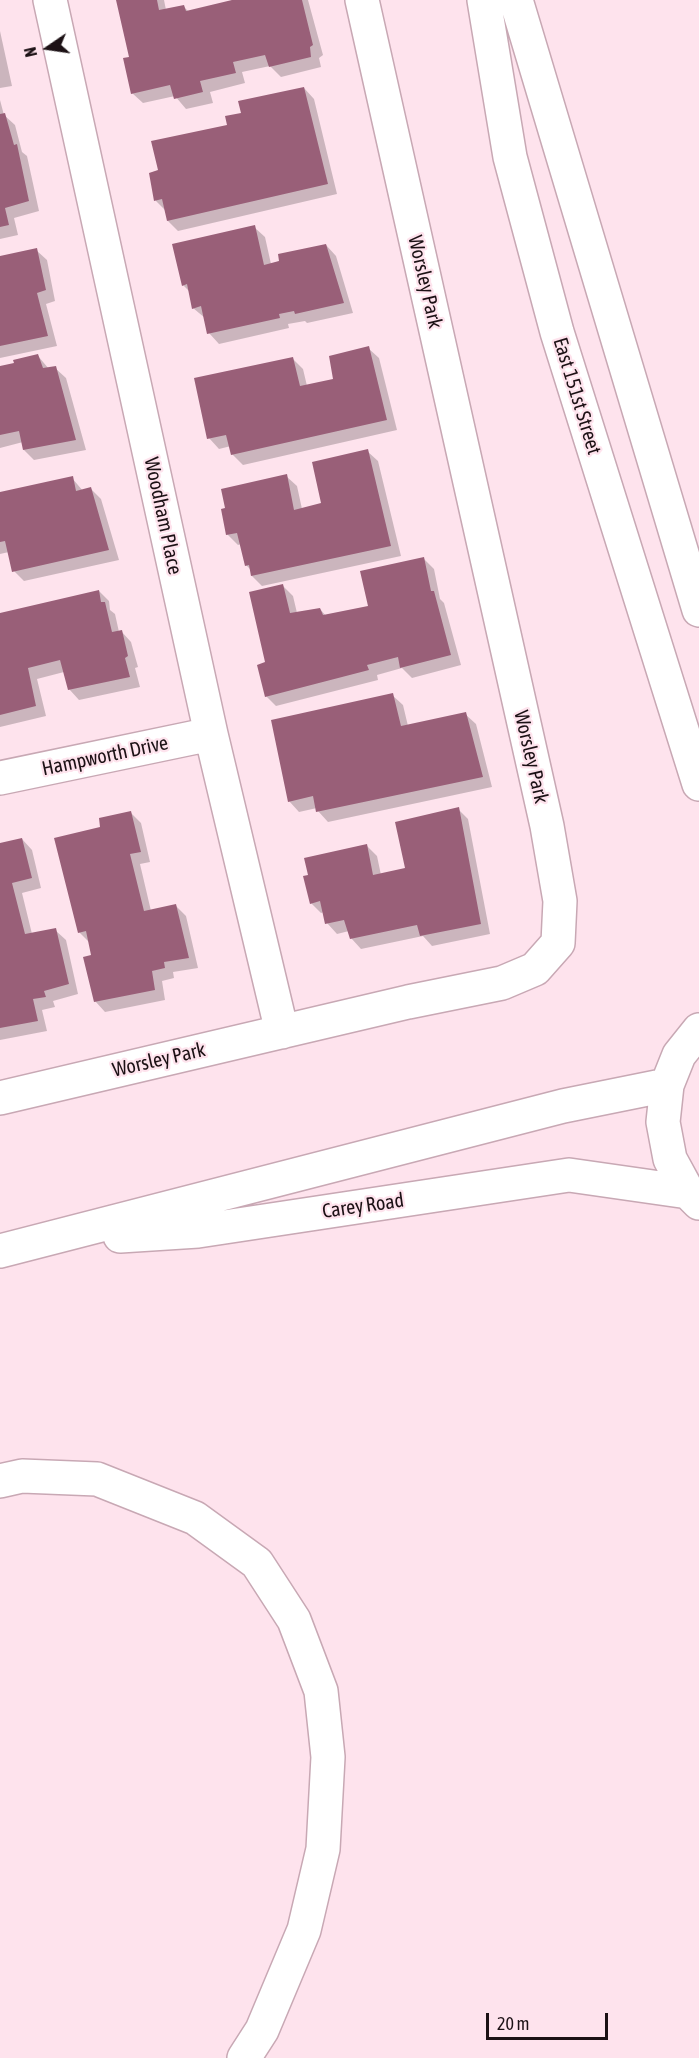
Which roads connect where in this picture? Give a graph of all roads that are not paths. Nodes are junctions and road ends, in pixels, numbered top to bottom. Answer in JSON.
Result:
{"nodes":[{"id":1,"x":50,"y":0,"type":"edge"},
{"id":2,"x":362,"y":0,"type":"edge"},
{"id":3,"x":484,"y":0,"type":"edge"},
{"id":4,"x":516,"y":0,"type":"edge"},
{"id":5,"x":699,"y":610,"type":"edge"},
{"id":6,"x":211,"y":734,"type":"junction"},
{"id":7,"x":0,"y":778,"type":"edge"},
{"id":8,"x":699,"y":784,"type":"edge"},
{"id":9,"x":699,"y":1005,"type":"edge"},
{"id":10,"x":699,"y":1030,"type":"edge"},
{"id":11,"x":282,"y":1032,"type":"junction"},
{"id":12,"x":673,"y":1070,"type":"junction"},
{"id":13,"x":0,"y":1098,"type":"edge"},
{"id":14,"x":693,"y":1198,"type":"edge"},
{"id":15,"x":38,"y":1243,"type":"junction"},
{"id":16,"x":0,"y":1251,"type":"edge"},
{"id":17,"x":0,"y":1481,"type":"edge"},
{"id":18,"x":244,"y":2058,"type":"edge"}],
"edges":[{"from":1,"to":6,"type":"street","name":"Woodham Place"},
{"from":2,"to":11,"type":"street","name":"Worsley Park"},
{"from":3,"to":8,"type":"street","name":"East 151st Street"},
{"from":4,"to":5,"type":"street"},
{"from":6,"to":7,"type":"street","name":"Hampworth Drive"},
{"from":6,"to":11,"type":"street","name":"Woodham Place"},
{"from":9,"to":12,"type":"street"},
{"from":10,"to":12,"type":"street"},
{"from":11,"to":13,"type":"street","name":"Worsley Park"},
{"from":12,"to":14,"type":"street"},
{"from":12,"to":15,"type":"street","name":"Carey Road"},
{"from":14,"to":15,"type":"street","name":"Carey Road"},
{"from":15,"to":16,"type":"street","name":"Carey Road"},
{"from":17,"to":18,"type":"street"}]}
